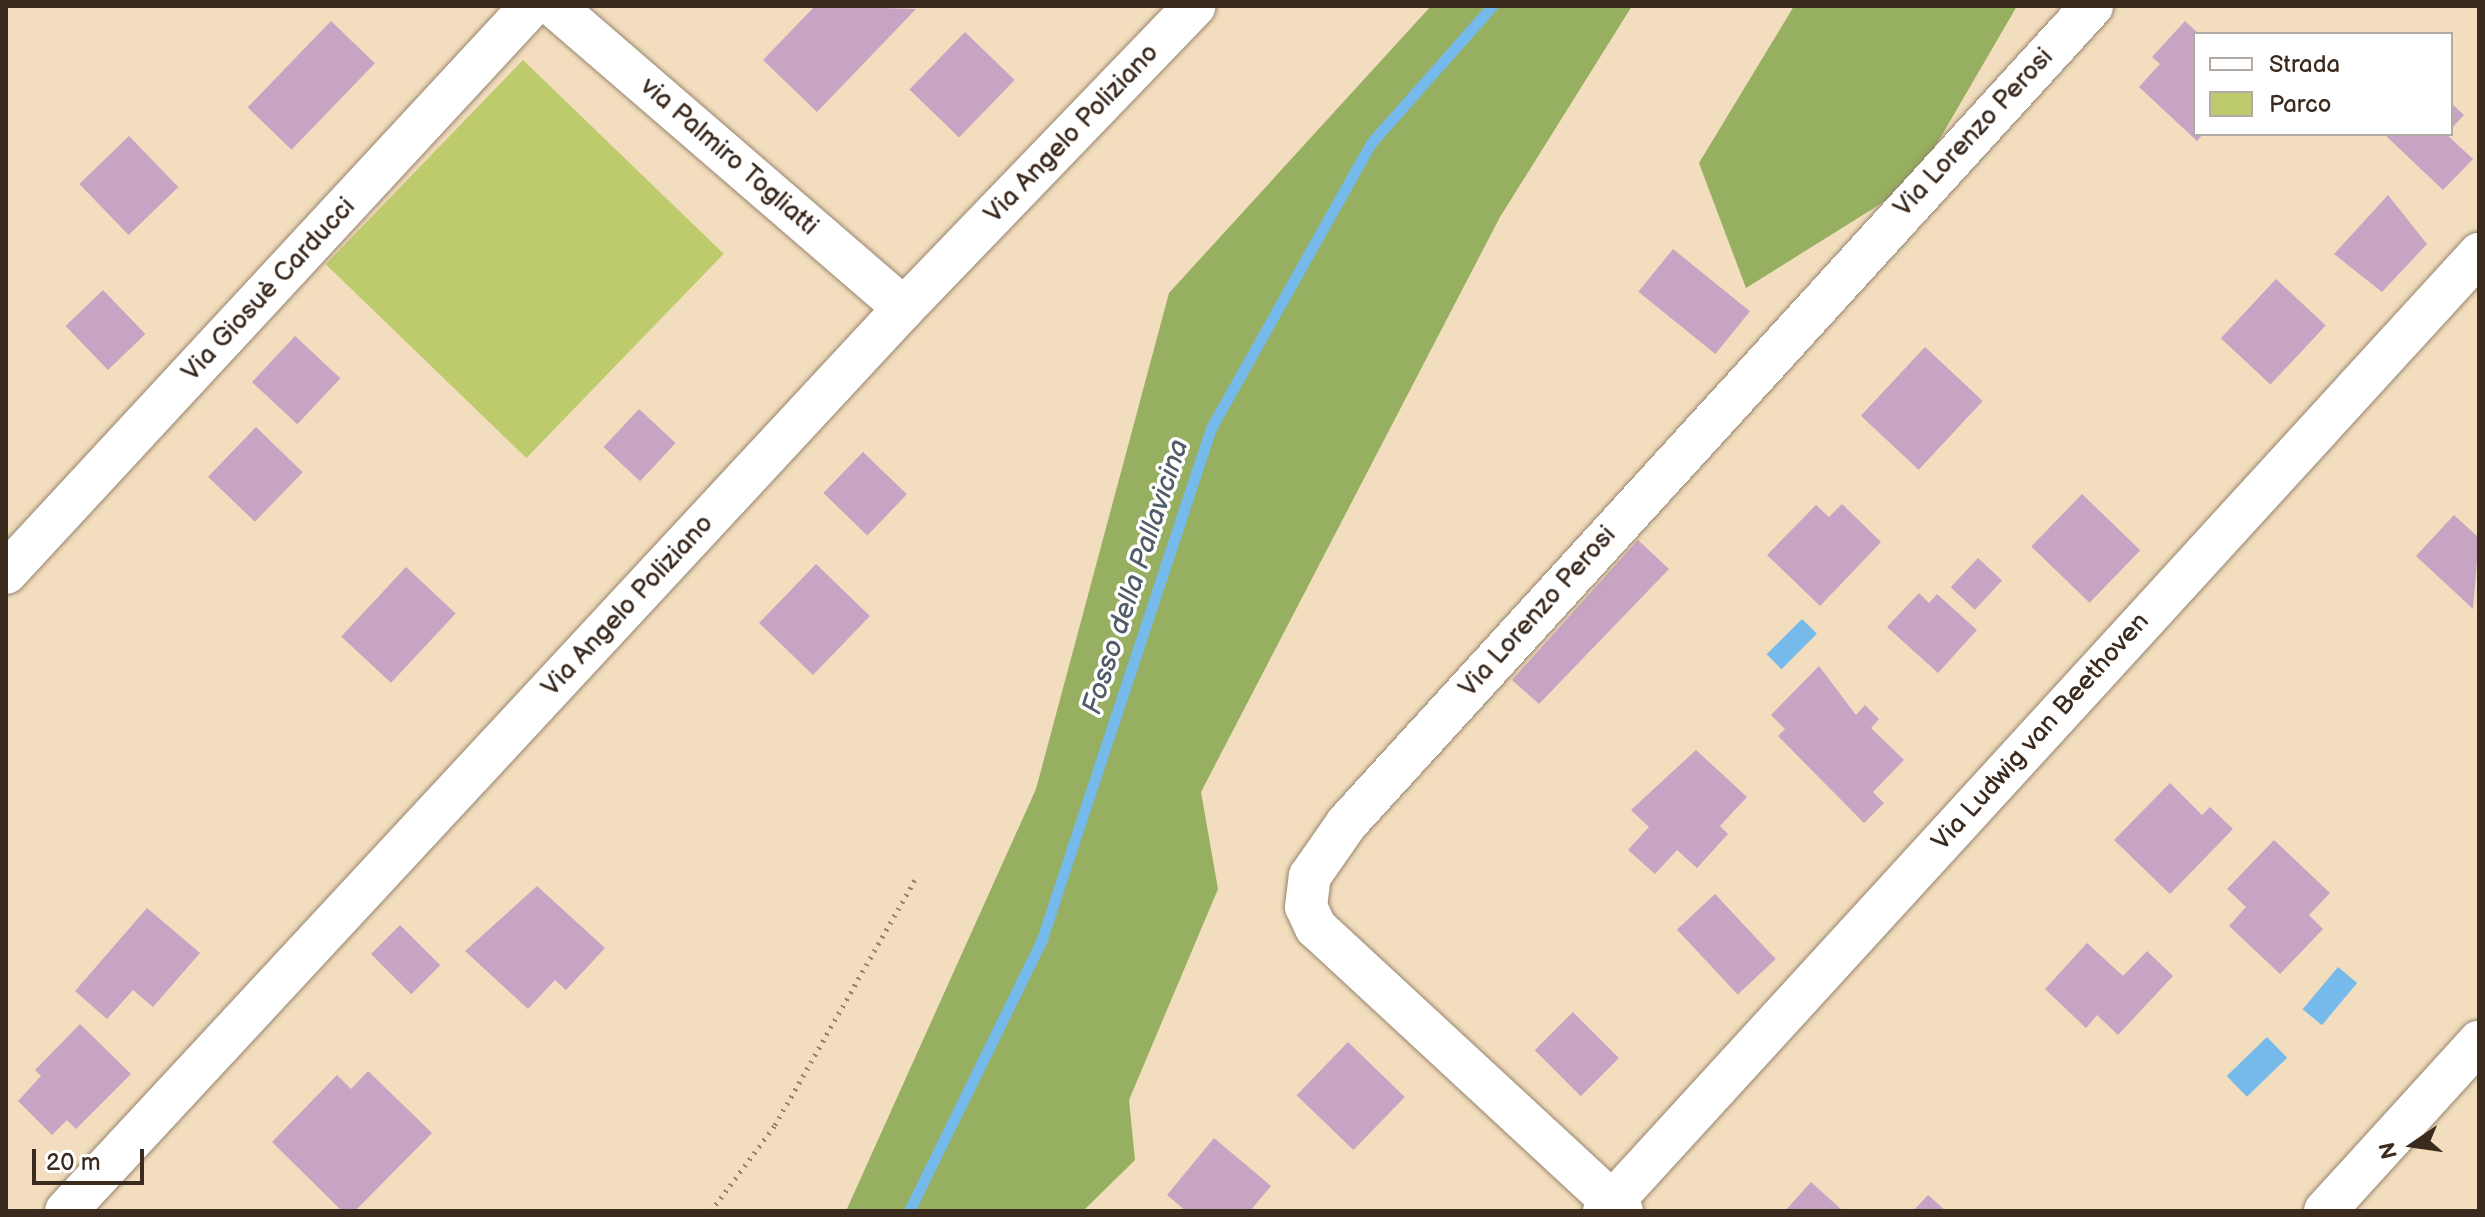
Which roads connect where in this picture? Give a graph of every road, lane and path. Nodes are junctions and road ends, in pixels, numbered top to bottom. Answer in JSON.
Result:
{"nodes":[{"id":1,"x":531,"y":6,"type":"edge"},
{"id":2,"x":554,"y":6,"type":"edge"},
{"id":3,"x":1195,"y":6,"type":"edge"},
{"id":4,"x":2092,"y":6,"type":"edge"},
{"id":5,"x":2479,"y":254,"type":"edge"},
{"id":6,"x":904,"y":308,"type":"junction"},
{"id":7,"x":6,"y":573,"type":"edge"},
{"id":8,"x":917,"y":876,"type":"dead end"},
{"id":9,"x":2479,"y":1042,"type":"edge"},
{"id":10,"x":1613,"y":1208,"type":"edge"},
{"id":11,"x":66,"y":1211,"type":"edge"},
{"id":12,"x":711,"y":1211,"type":"edge"},
{"id":13,"x":2325,"y":1211,"type":"edge"}],
"edges":[{"from":1,"to":7,"type":"street","name":"Via Giosuè Carducci"},
{"from":2,"to":6,"type":"street","name":"via Palmiro Togliatti"},
{"from":3,"to":6,"type":"street","name":"Via Angelo Poliziano"},
{"from":4,"to":10,"type":"street","name":"Via Lorenzo Perosi"},
{"from":5,"to":10,"type":"street","name":"Via Ludwig van Beethoven"},
{"from":6,"to":11,"type":"street","name":"Via Angelo Poliziano"},
{"from":8,"to":12,"type":"path"},
{"from":9,"to":13,"type":"street"}]}
